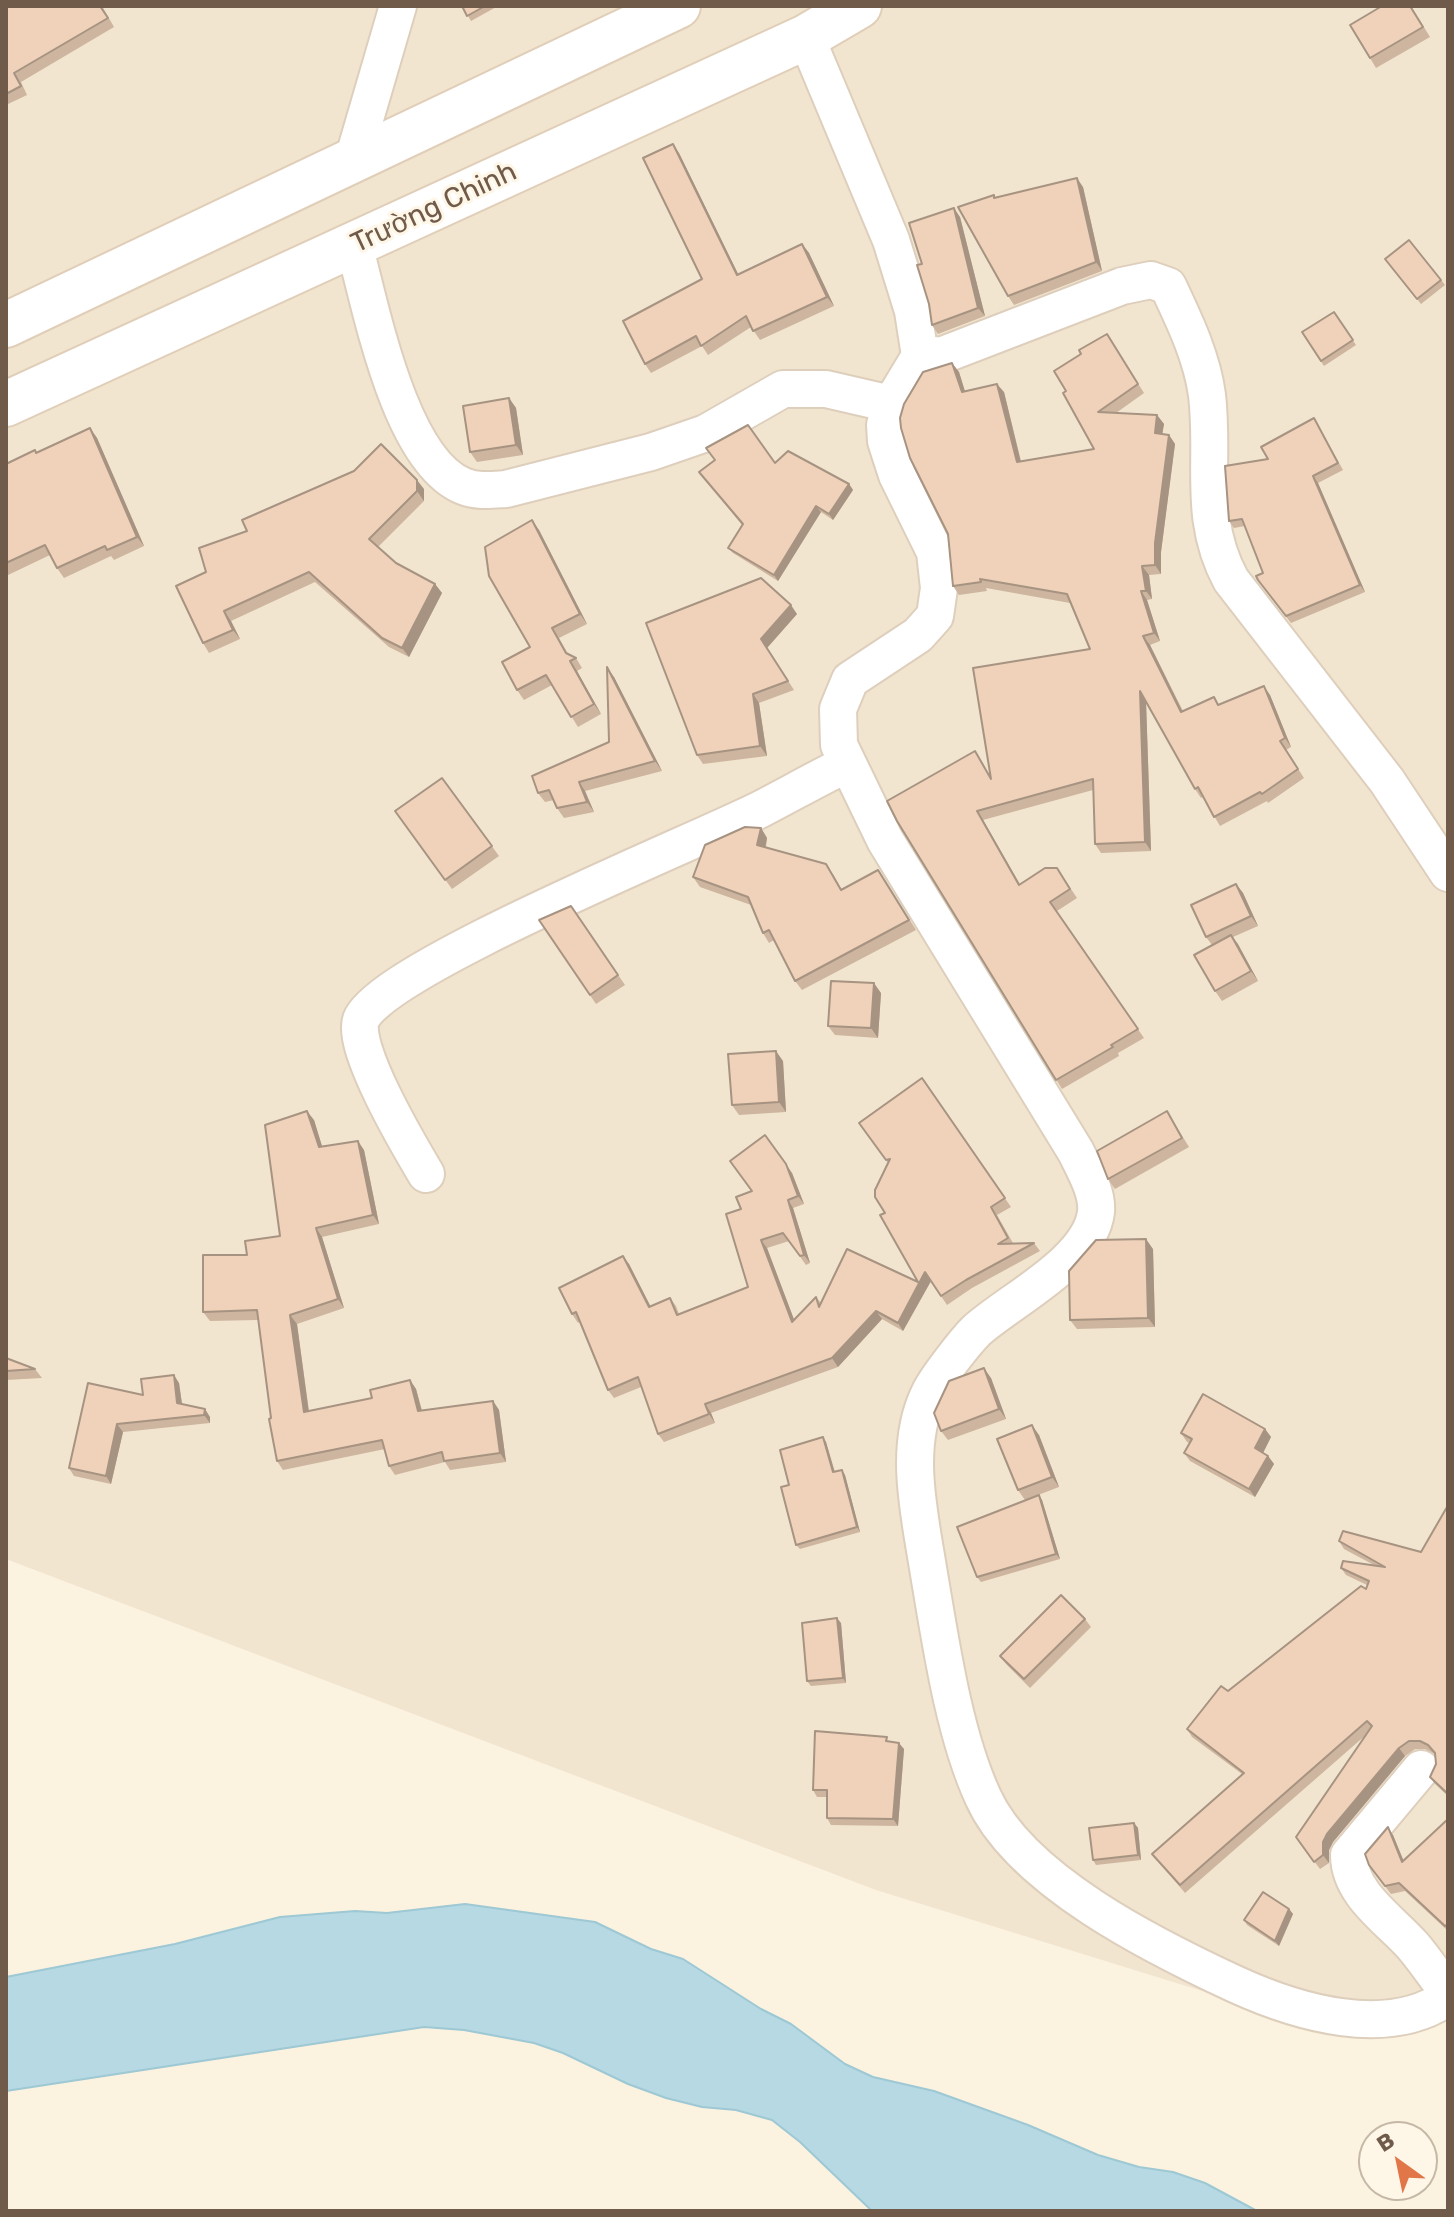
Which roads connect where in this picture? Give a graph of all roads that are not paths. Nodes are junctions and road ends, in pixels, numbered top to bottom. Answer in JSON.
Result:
{"nodes":[{"id":1,"x":398,"y":6,"type":"edge"},
{"id":2,"x":678,"y":6,"type":"edge"},
{"id":3,"x":859,"y":6,"type":"edge"},
{"id":4,"x":806,"y":37,"type":"junction"},
{"id":5,"x":353,"y":160,"type":"junction"},
{"id":6,"x":354,"y":245,"type":"junction"},
{"id":7,"x":6,"y":325,"type":"edge"},
{"id":8,"x":920,"y":356,"type":"junction"},
{"id":9,"x":6,"y":404,"type":"edge"},
{"id":10,"x":891,"y":404,"type":"junction"},
{"id":11,"x":847,"y":764,"type":"junction"},
{"id":12,"x":1448,"y":873,"type":"edge"},
{"id":13,"x":426,"y":1174,"type":"dead end"},
{"id":14,"x":1421,"y":1769,"type":"dead end"},
{"id":15,"x":1448,"y":1994,"type":"edge"}],
"edges":[{"from":1,"to":5,"type":"street"},
{"from":2,"to":5,"type":"street"},
{"from":3,"to":4,"type":"street","name":"Trường Chinh"},
{"from":4,"to":6,"type":"street","name":"Trường Chinh"},
{"from":4,"to":8,"type":"street"},
{"from":5,"to":7,"type":"street"},
{"from":6,"to":9,"type":"street","name":"Trường Chinh"},
{"from":6,"to":10,"type":"street"},
{"from":8,"to":10,"type":"street"},
{"from":8,"to":12,"type":"street"},
{"from":10,"to":11,"type":"street"},
{"from":11,"to":13,"type":"street"},
{"from":11,"to":15,"type":"street"},
{"from":14,"to":15,"type":"street"}]}
